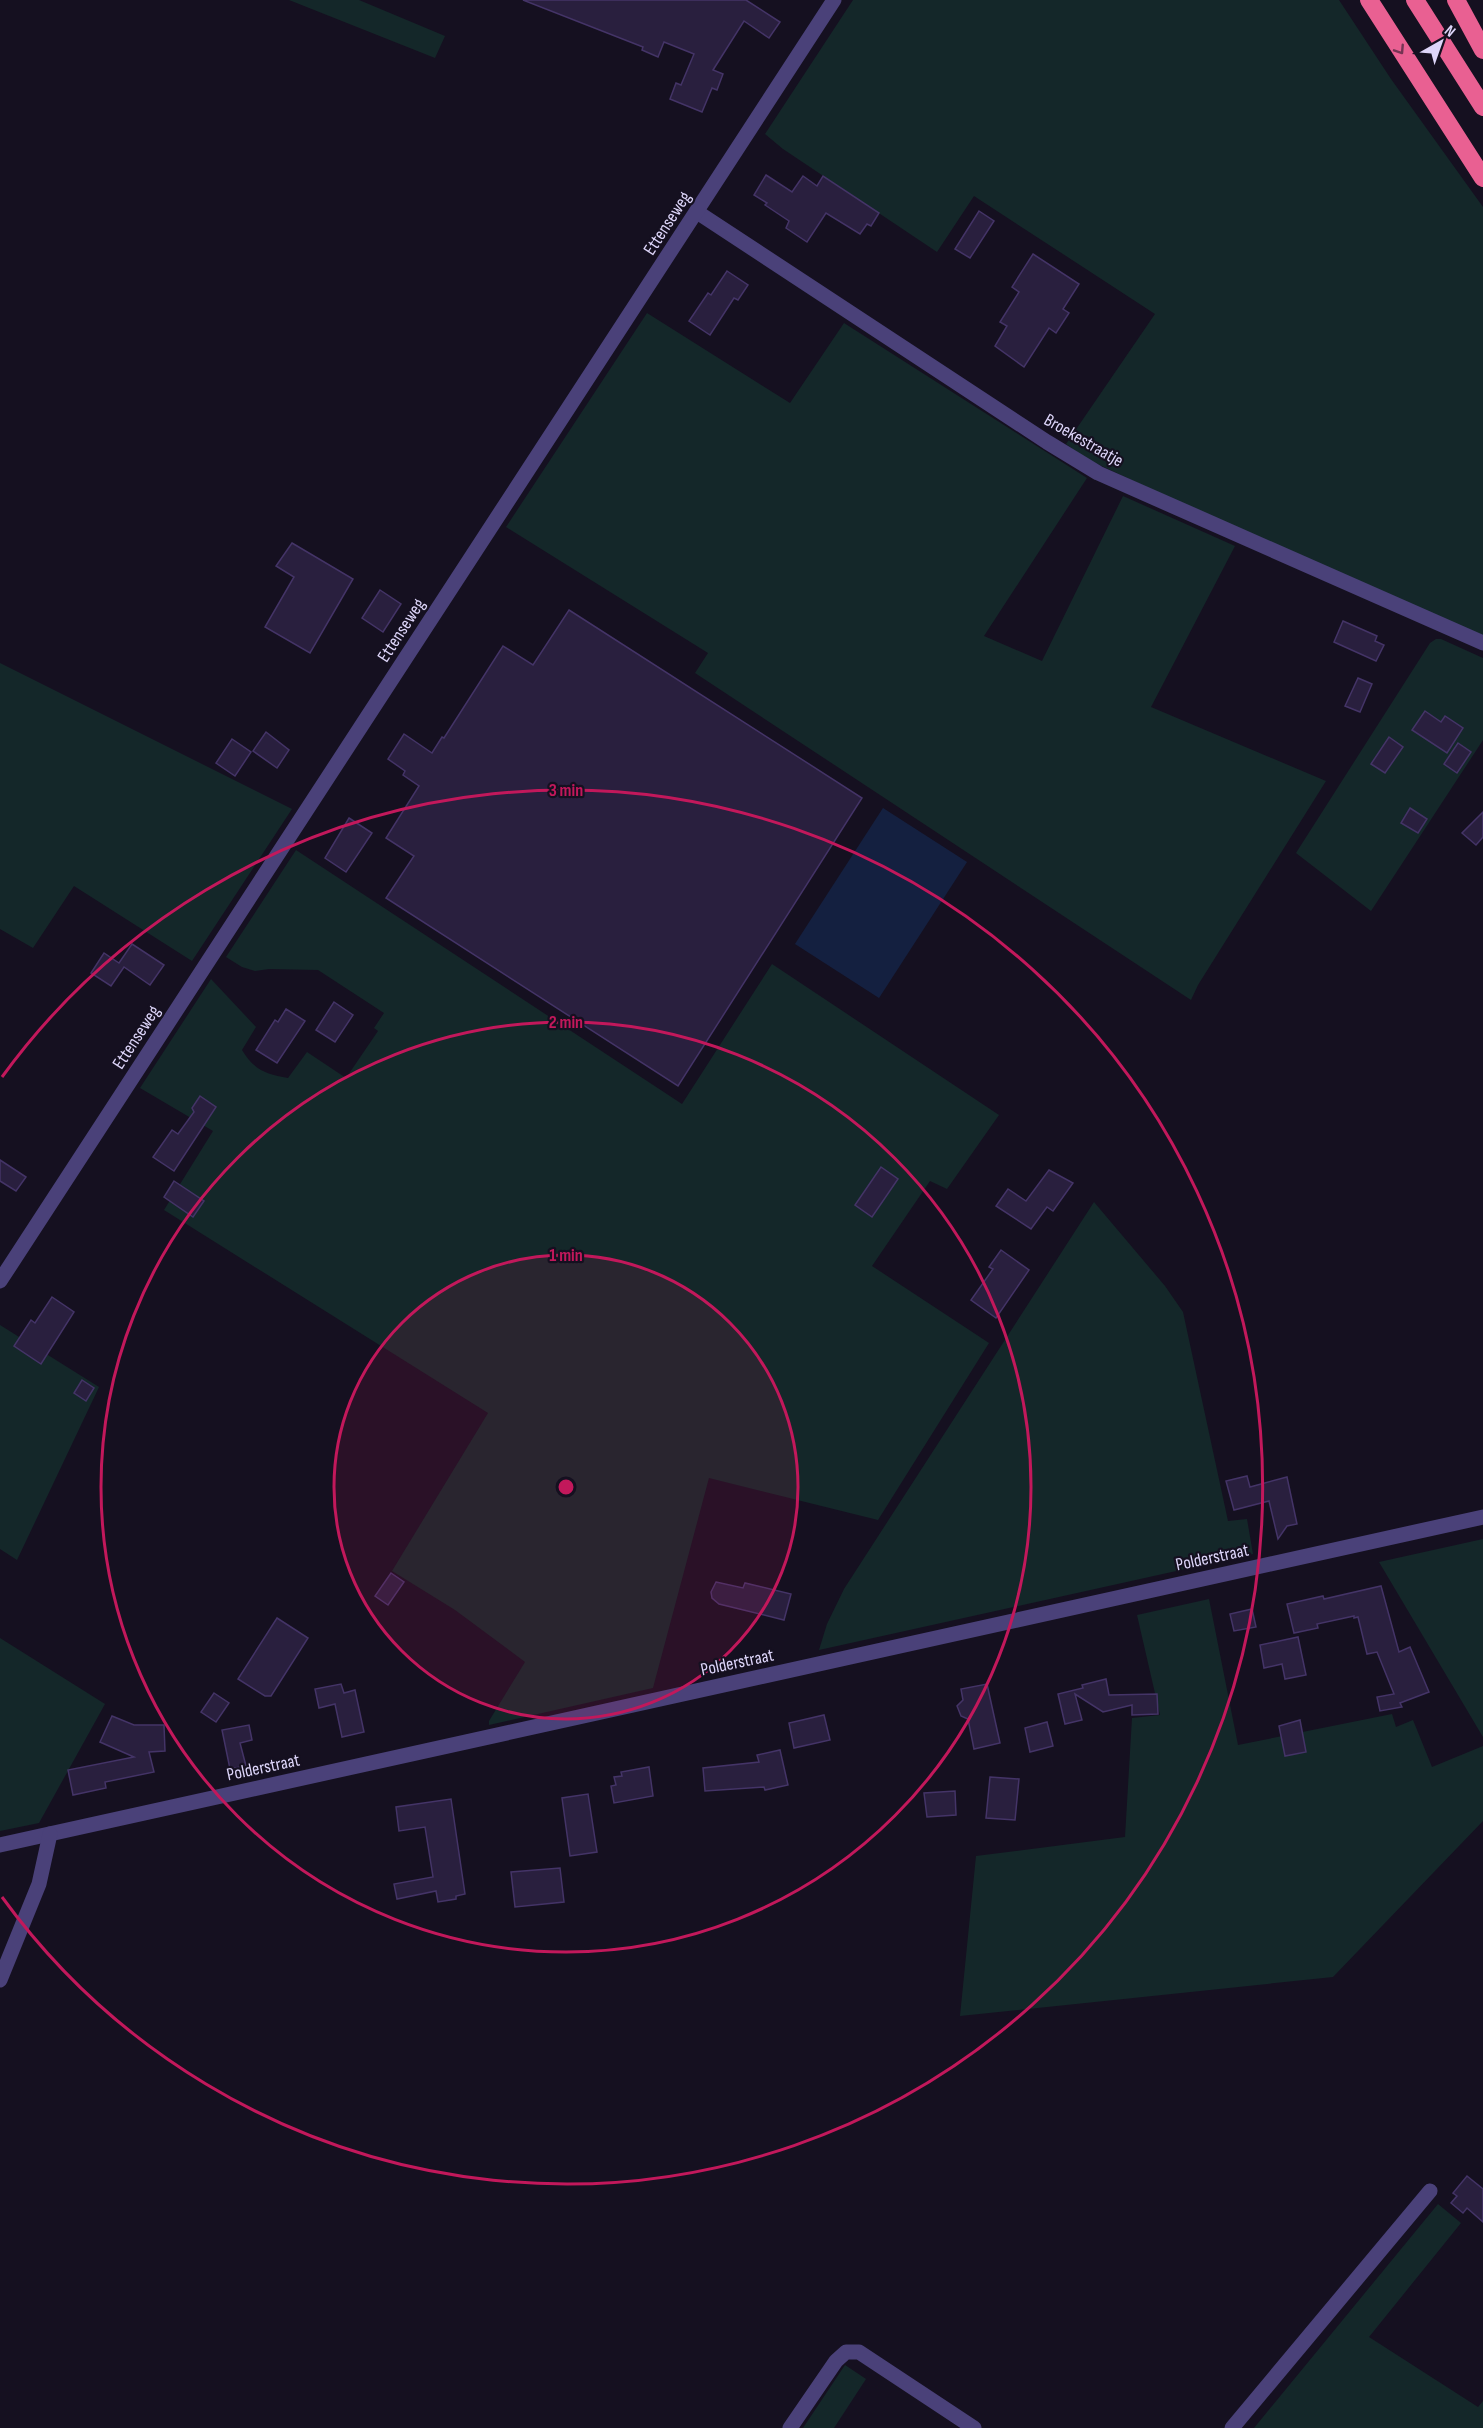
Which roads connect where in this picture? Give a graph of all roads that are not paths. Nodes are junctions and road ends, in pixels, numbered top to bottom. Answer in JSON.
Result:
{"nodes":[{"id":1,"x":834,"y":0,"type":"edge"},
{"id":2,"x":1369,"y":0,"type":"edge"},
{"id":3,"x":1415,"y":0,"type":"edge"},
{"id":4,"x":1456,"y":0,"type":"edge"},
{"id":5,"x":1483,"y":50,"type":"edge"},
{"id":6,"x":1483,"y":107,"type":"edge"},
{"id":7,"x":1483,"y":178,"type":"edge"},
{"id":8,"x":697,"y":212,"type":"junction"},
{"id":9,"x":1483,"y":643,"type":"edge"},
{"id":10,"x":0,"y":1281,"type":"edge"},
{"id":11,"x":1483,"y":1517,"type":"edge"},
{"id":12,"x":50,"y":1834,"type":"junction"},
{"id":13,"x":0,"y":1845,"type":"edge"},
{"id":14,"x":0,"y":1980,"type":"edge"},
{"id":15,"x":1430,"y":2191,"type":"dead end"},
{"id":16,"x":790,"y":2428,"type":"edge"},
{"id":17,"x":974,"y":2428,"type":"edge"},
{"id":18,"x":1232,"y":2428,"type":"edge"}],
"edges":[{"from":1,"to":8,"type":"street","name":"Ettenseweg"},
{"from":2,"to":7,"type":"highway","one_way":true},
{"from":3,"to":6,"type":"highway"},
{"from":4,"to":5,"type":"highway"},
{"from":8,"to":9,"type":"street","name":"Broekestraatje"},
{"from":8,"to":10,"type":"street","name":"Ettenseweg"},
{"from":11,"to":12,"type":"street","name":"Polderstraat"},
{"from":12,"to":13,"type":"street","name":"Polderstraat"},
{"from":12,"to":14,"type":"street"},
{"from":15,"to":18,"type":"street"},
{"from":16,"to":17,"type":"street"}]}
